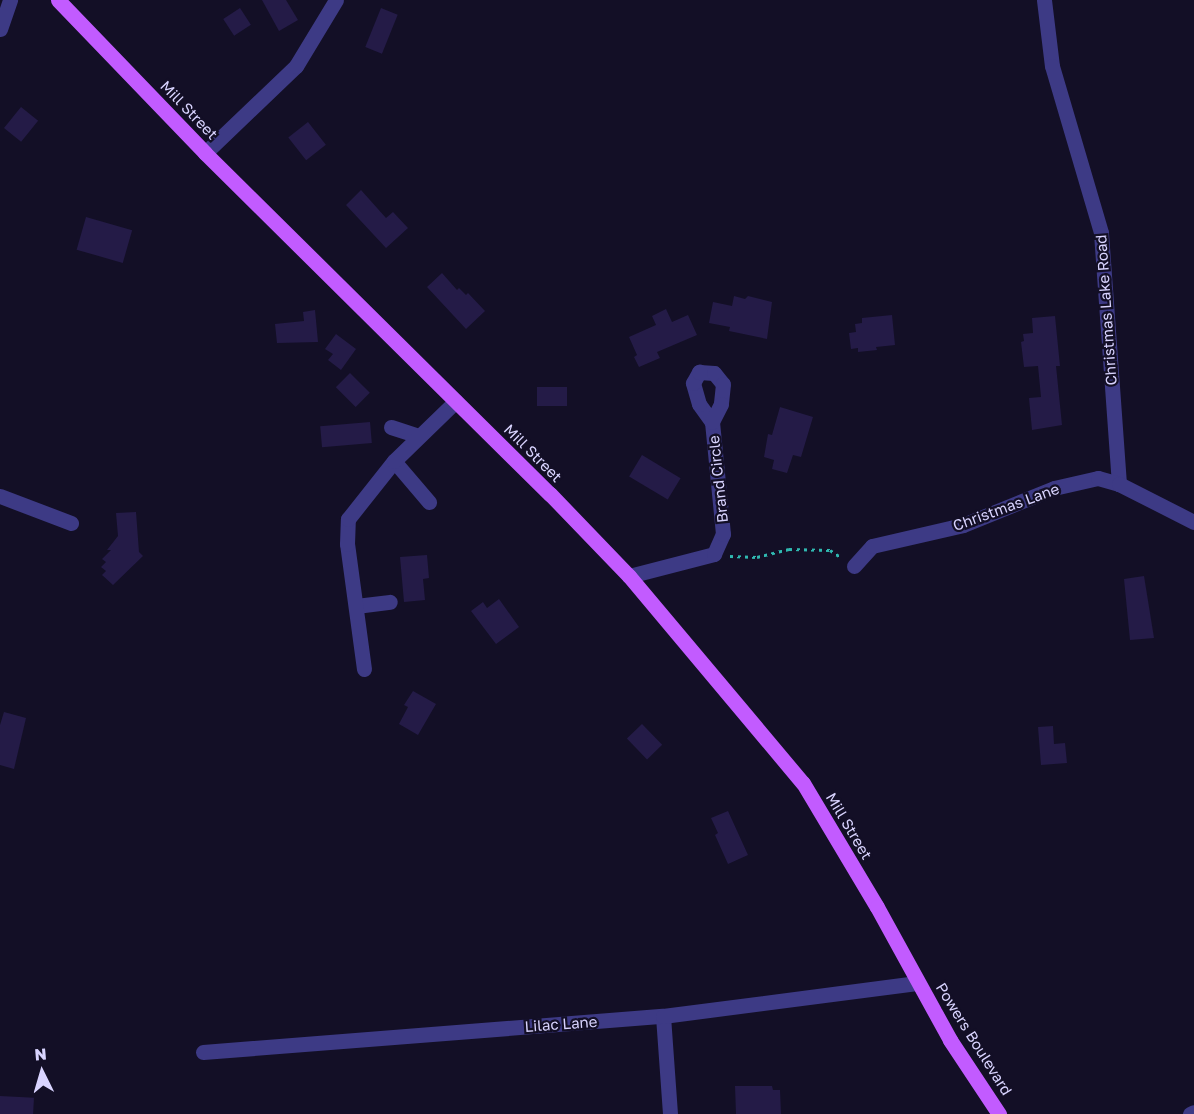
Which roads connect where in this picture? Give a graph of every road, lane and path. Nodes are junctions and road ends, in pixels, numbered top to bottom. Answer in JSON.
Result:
{"nodes":[{"id":1,"x":10,"y":0,"type":"edge"},
{"id":2,"x":58,"y":0,"type":"edge"},
{"id":3,"x":336,"y":0,"type":"edge"},
{"id":4,"x":1044,"y":0,"type":"edge"},
{"id":5,"x":0,"y":29,"type":"edge"},
{"id":6,"x":205,"y":153,"type":"junction"},
{"id":7,"x":456,"y":402,"type":"junction"},
{"id":8,"x":712,"y":422,"type":"dead end"},
{"id":9,"x":391,"y":427,"type":"dead end"},
{"id":10,"x":418,"y":436,"type":"junction"},
{"id":11,"x":394,"y":461,"type":"junction"},
{"id":12,"x":1119,"y":484,"type":"junction"},
{"id":13,"x":0,"y":496,"type":"edge"},
{"id":14,"x":429,"y":502,"type":"dead end"},
{"id":15,"x":1194,"y":522,"type":"edge"},
{"id":16,"x":71,"y":523,"type":"dead end"},
{"id":17,"x":716,"y":548,"type":"junction"},
{"id":18,"x":854,"y":566,"type":"joint"},
{"id":19,"x":629,"y":576,"type":"junction"},
{"id":20,"x":390,"y":602,"type":"dead end"},
{"id":21,"x":356,"y":606,"type":"junction"},
{"id":22,"x":364,"y":669,"type":"dead end"},
{"id":23,"x":917,"y":983,"type":"junction"},
{"id":24,"x":663,"y":1016,"type":"junction"},
{"id":25,"x":202,"y":1052,"type":"dead end"},
{"id":26,"x":1194,"y":1112,"type":"edge"},
{"id":27,"x":670,"y":1114,"type":"edge"},
{"id":28,"x":999,"y":1114,"type":"edge"},
{"id":29,"x":1190,"y":1114,"type":"edge"}],
"edges":[{"from":1,"to":5,"type":"street"},
{"from":2,"to":6,"type":"main road","name":"Mill Street"},
{"from":3,"to":6,"type":"street"},
{"from":4,"to":12,"type":"street","name":"Christmas Lake Road"},
{"from":6,"to":7,"type":"main road","name":"Mill Street"},
{"from":7,"to":10,"type":"street"},
{"from":7,"to":19,"type":"main road","name":"Mill Street"},
{"from":8,"to":17,"type":"street","name":"Brand Circle"},
{"from":9,"to":10,"type":"street"},
{"from":10,"to":11,"type":"street"},
{"from":11,"to":14,"type":"street"},
{"from":11,"to":21,"type":"street"},
{"from":12,"to":15,"type":"street","name":"Christmas Lane"},
{"from":12,"to":18,"type":"street","name":"Christmas Lane"},
{"from":13,"to":16,"type":"street"},
{"from":17,"to":18,"type":"path"},
{"from":17,"to":19,"type":"street"},
{"from":19,"to":23,"type":"main road","name":"Mill Street"},
{"from":20,"to":21,"type":"street"},
{"from":21,"to":22,"type":"street"},
{"from":23,"to":24,"type":"street","name":"Lilac Lane"},
{"from":23,"to":28,"type":"main road","name":"Powers Boulevard"},
{"from":24,"to":25,"type":"street","name":"Lilac Lane"},
{"from":24,"to":27,"type":"street"},
{"from":26,"to":29,"type":"street"}]}
